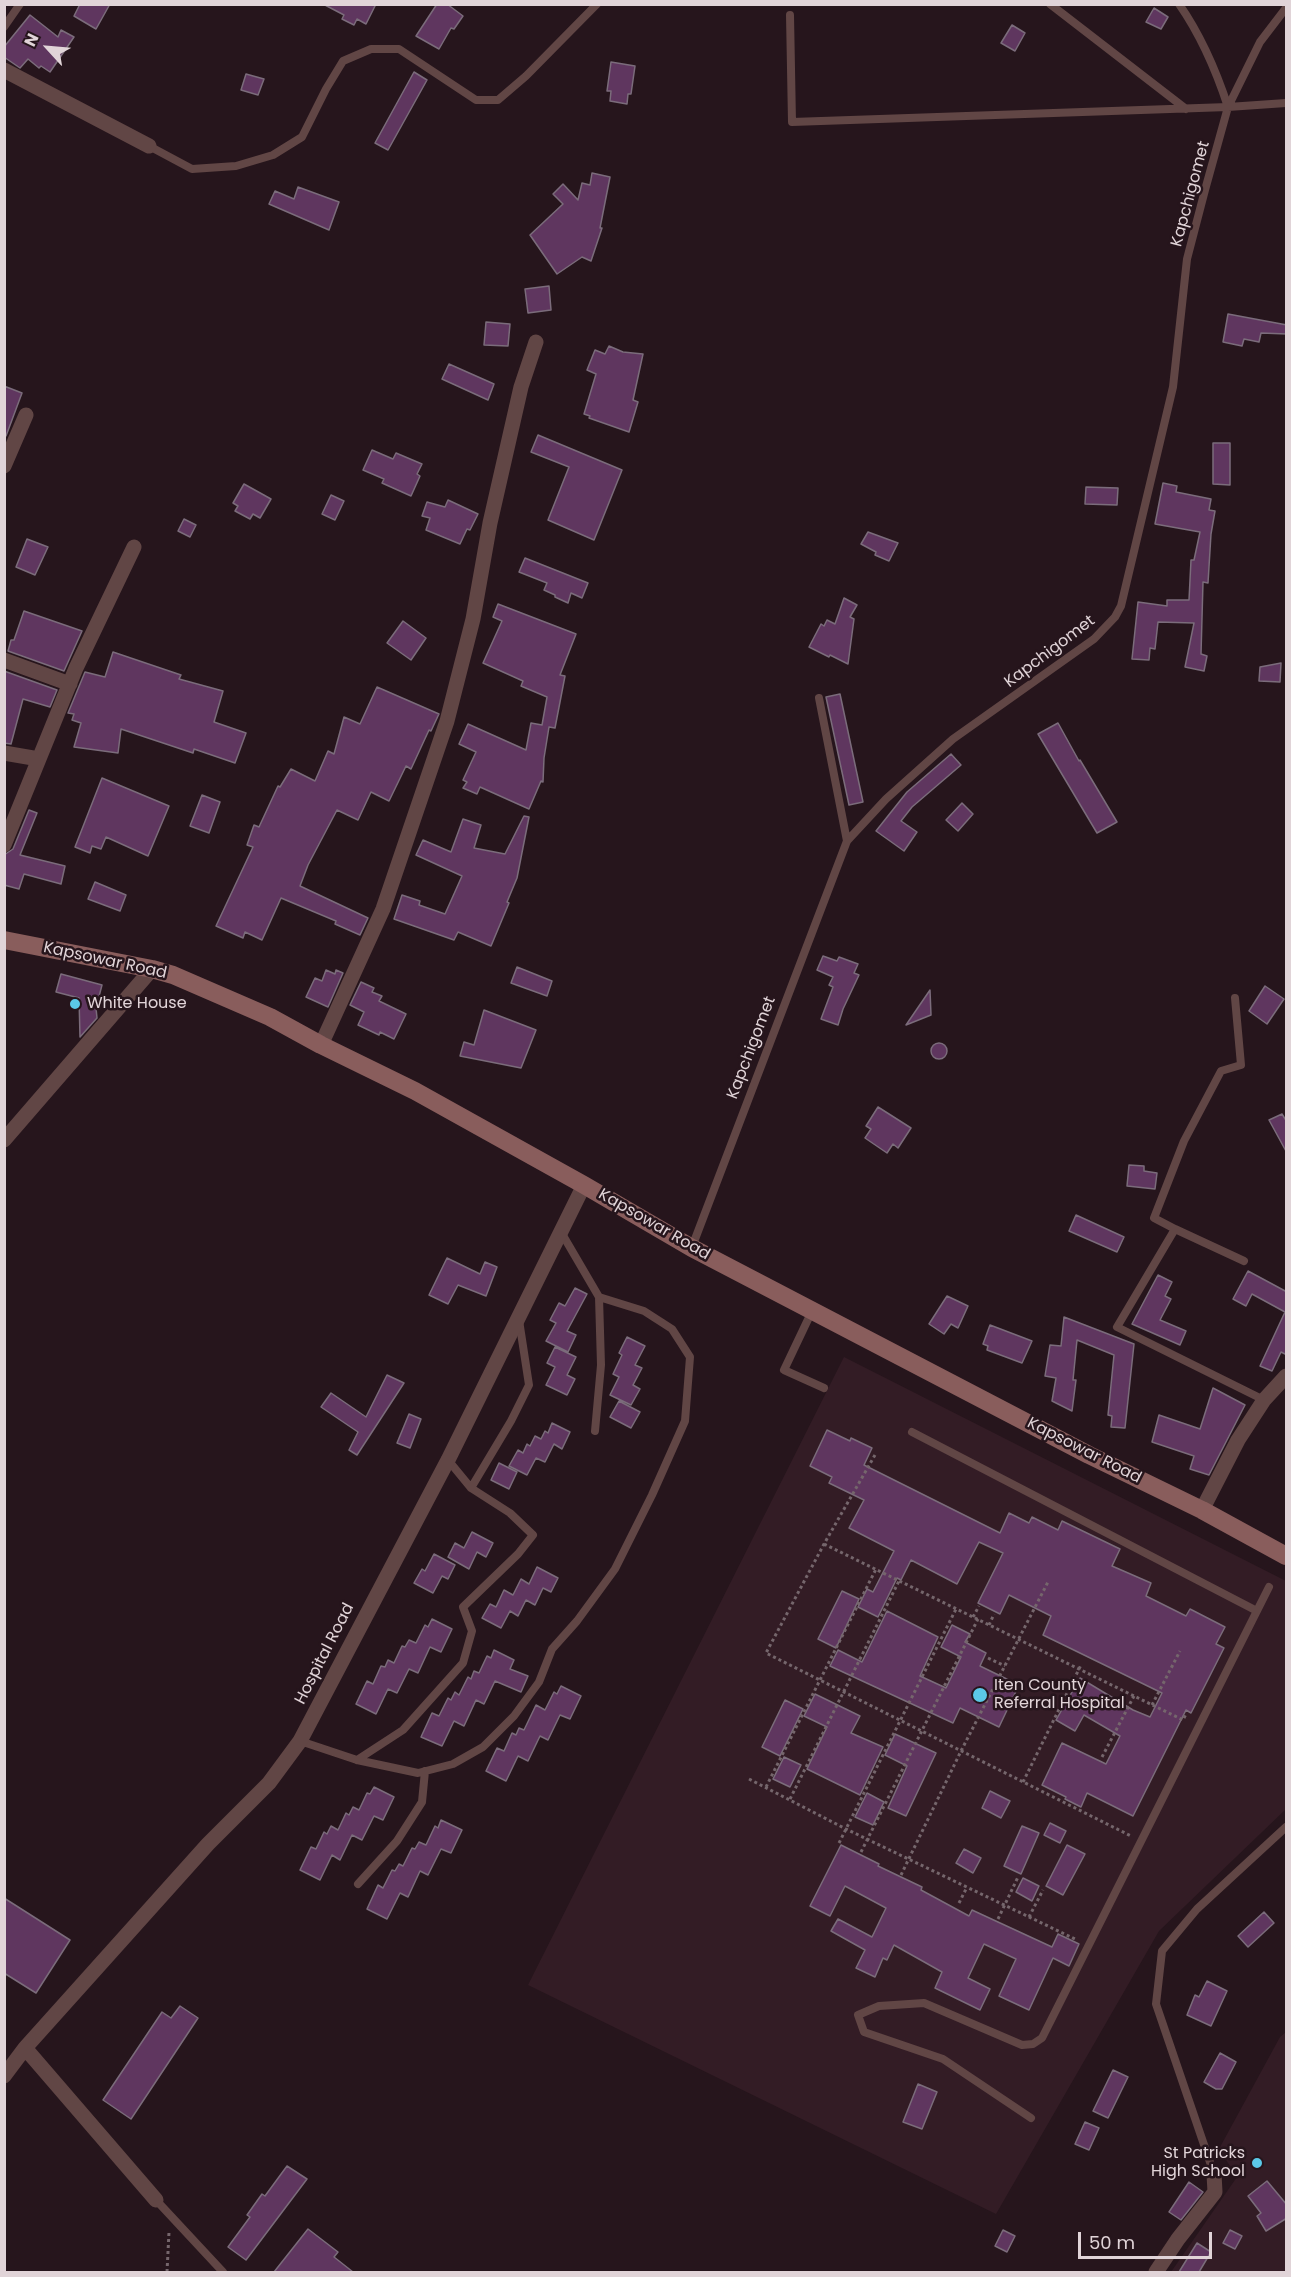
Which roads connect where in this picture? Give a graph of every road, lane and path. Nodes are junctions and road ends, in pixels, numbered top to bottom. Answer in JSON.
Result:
{"nodes":[{"id":1,"x":20,"y":4,"type":"edge"},
{"id":2,"x":597,"y":4,"type":"edge"},
{"id":3,"x":1050,"y":4,"type":"edge"},
{"id":4,"x":1179,"y":4,"type":"edge"},
{"id":5,"x":1287,"y":8,"type":"edge"},
{"id":6,"x":790,"y":15,"type":"dead end"},
{"id":7,"x":4,"y":27,"type":"edge"},
{"id":8,"x":4,"y":69,"type":"edge"},
{"id":9,"x":1287,"y":103,"type":"edge"},
{"id":10,"x":1228,"y":107,"type":"junction"},
{"id":11,"x":1186,"y":109,"type":"junction"},
{"id":12,"x":149,"y":146,"type":"joint"},
{"id":13,"x":536,"y":342,"type":"dead end"},
{"id":14,"x":26,"y":415,"type":"dead end"},
{"id":15,"x":4,"y":466,"type":"edge"},
{"id":16,"x":134,"y":548,"type":"dead end"},
{"id":17,"x":4,"y":660,"type":"edge"},
{"id":18,"x":70,"y":684,"type":"junction"},
{"id":19,"x":819,"y":698,"type":"dead end"},
{"id":20,"x":4,"y":753,"type":"edge"},
{"id":21,"x":39,"y":759,"type":"junction"},
{"id":22,"x":847,"y":841,"type":"junction"},
{"id":23,"x":4,"y":845,"type":"edge"},
{"id":24,"x":4,"y":940,"type":"edge"},
{"id":25,"x":152,"y":969,"type":"junction"},
{"id":26,"x":1235,"y":998,"type":"dead end"},
{"id":27,"x":321,"y":1045,"type":"junction"},
{"id":28,"x":4,"y":1140,"type":"edge"},
{"id":29,"x":584,"y":1185,"type":"junction"},
{"id":30,"x":1174,"y":1229,"type":"junction"},
{"id":31,"x":561,"y":1232,"type":"junction"},
{"id":32,"x":692,"y":1248,"type":"junction"},
{"id":33,"x":1244,"y":1261,"type":"dead end"},
{"id":34,"x":599,"y":1297,"type":"junction"},
{"id":35,"x":812,"y":1311,"type":"junction"},
{"id":36,"x":519,"y":1314,"type":"junction"},
{"id":37,"x":1287,"y":1377,"type":"edge"},
{"id":38,"x":824,"y":1388,"type":"dead end"},
{"id":39,"x":1264,"y":1400,"type":"junction"},
{"id":40,"x":595,"y":1431,"type":"dead end"},
{"id":41,"x":912,"y":1432,"type":"dead end"},
{"id":42,"x":875,"y":1455,"type":"dead end"},
{"id":43,"x":448,"y":1460,"type":"junction"},
{"id":44,"x":471,"y":1488,"type":"junction"},
{"id":45,"x":1202,"y":1510,"type":"junction"},
{"id":46,"x":824,"y":1544,"type":"junction"},
{"id":47,"x":1287,"y":1556,"type":"edge"},
{"id":48,"x":876,"y":1569,"type":"junction"},
{"id":49,"x":1049,"y":1580,"type":"dead end"},
{"id":50,"x":899,"y":1581,"type":"junction"},
{"id":51,"x":1269,"y":1587,"type":"dead end"},
{"id":52,"x":979,"y":1606,"type":"dead end"},
{"id":53,"x":956,"y":1608,"type":"junction"},
{"id":54,"x":1257,"y":1611,"type":"junction"},
{"id":55,"x":994,"y":1614,"type":"dead end"},
{"id":56,"x":973,"y":1617,"type":"junction"},
{"id":57,"x":978,"y":1619,"type":"junction"},
{"id":58,"x":989,"y":1625,"type":"junction"},
{"id":59,"x":1018,"y":1639,"type":"junction"},
{"id":60,"x":1180,"y":1651,"type":"dead end"},
{"id":61,"x":988,"y":1658,"type":"dead end"},
{"id":62,"x":1005,"y":1666,"type":"junction"},
{"id":63,"x":1080,"y":1667,"type":"junction"},
{"id":64,"x":820,"y":1680,"type":"junction"},
{"id":65,"x":843,"y":1692,"type":"junction"},
{"id":66,"x":1134,"y":1696,"type":"junction"},
{"id":67,"x":1152,"y":1705,"type":"junction"},
{"id":68,"x":1186,"y":1714,"type":"dead end"},
{"id":69,"x":900,"y":1720,"type":"junction"},
{"id":70,"x":922,"y":1732,"type":"junction"},
{"id":71,"x":300,"y":1741,"type":"junction"},
{"id":72,"x":961,"y":1751,"type":"junction"},
{"id":73,"x":1102,"y":1757,"type":"dead end"},
{"id":74,"x":357,"y":1760,"type":"junction"},
{"id":75,"x":425,"y":1771,"type":"junction"},
{"id":76,"x":749,"y":1779,"type":"dead end"},
{"id":77,"x":1023,"y":1782,"type":"junction"},
{"id":78,"x":766,"y":1788,"type":"junction"},
{"id":79,"x":790,"y":1799,"type":"junction"},
{"id":80,"x":1287,"y":1827,"type":"edge"},
{"id":81,"x":846,"y":1829,"type":"junction"},
{"id":82,"x":868,"y":1840,"type":"junction"},
{"id":83,"x":1141,"y":1841,"type":"junction"},
{"id":84,"x":839,"y":1842,"type":"dead end"},
{"id":85,"x":861,"y":1852,"type":"dead end"},
{"id":86,"x":909,"y":1860,"type":"junction"},
{"id":87,"x":901,"y":1875,"type":"dead end"},
{"id":88,"x":1018,"y":1877,"type":"dead end"},
{"id":89,"x":358,"y":1884,"type":"dead end"},
{"id":90,"x":967,"y":1887,"type":"junction"},
{"id":91,"x":1043,"y":1890,"type":"dead end"},
{"id":92,"x":959,"y":1903,"type":"dead end"},
{"id":93,"x":1005,"y":1905,"type":"junction"},
{"id":94,"x":1029,"y":1917,"type":"junction"},
{"id":95,"x":998,"y":1919,"type":"dead end"},
{"id":96,"x":1077,"y":1940,"type":"dead end"},
{"id":97,"x":25,"y":2048,"type":"junction"},
{"id":98,"x":4,"y":2076,"type":"edge"},
{"id":99,"x":1031,"y":2118,"type":"dead end"},
{"id":100,"x":1214,"y":2174,"type":"joint"},
{"id":101,"x":156,"y":2200,"type":"joint"},
{"id":102,"x":170,"y":2214,"type":"junction"},
{"id":103,"x":167,"y":2272,"type":"edge"},
{"id":104,"x":223,"y":2272,"type":"edge"},
{"id":105,"x":1156,"y":2272,"type":"edge"}],
"edges":[{"from":1,"to":7,"type":"lane"},
{"from":2,"to":12,"type":"lane"},
{"from":3,"to":11,"type":"lane"},
{"from":4,"to":10,"type":"lane"},
{"from":5,"to":10,"type":"lane","name":"Kapchigomet"},
{"from":6,"to":11,"type":"lane"},
{"from":8,"to":12,"type":"street"},
{"from":9,"to":10,"type":"lane"},
{"from":10,"to":11,"type":"lane"},
{"from":10,"to":22,"type":"lane","name":"Kapchigomet"},
{"from":13,"to":27,"type":"street"},
{"from":14,"to":15,"type":"street"},
{"from":16,"to":18,"type":"street"},
{"from":17,"to":18,"type":"street"},
{"from":18,"to":21,"type":"street"},
{"from":19,"to":22,"type":"lane"},
{"from":20,"to":21,"type":"street"},
{"from":21,"to":23,"type":"street"},
{"from":22,"to":32,"type":"lane","name":"Kapchigomet"},
{"from":24,"to":25,"type":"main road","name":"Kapsowar Road"},
{"from":25,"to":27,"type":"main road","name":"Kapsowar Road"},
{"from":25,"to":28,"type":"street"},
{"from":26,"to":30,"type":"lane"},
{"from":27,"to":29,"type":"main road","name":"Kapsowar Road"},
{"from":29,"to":31,"type":"street","name":"Hospital Road"},
{"from":29,"to":32,"type":"main road","name":"Kapsowar Road"},
{"from":30,"to":33,"type":"lane"},
{"from":30,"to":39,"type":"lane"},
{"from":31,"to":34,"type":"lane"},
{"from":31,"to":36,"type":"street","name":"Hospital Road"},
{"from":32,"to":35,"type":"main road","name":"Kapsowar Road"},
{"from":34,"to":40,"type":"lane"},
{"from":34,"to":75,"type":"lane"},
{"from":35,"to":38,"type":"lane"},
{"from":35,"to":45,"type":"main road","name":"Kapsowar Road"},
{"from":36,"to":43,"type":"street","name":"Hospital Road"},
{"from":36,"to":44,"type":"lane"},
{"from":37,"to":39,"type":"street"},
{"from":39,"to":45,"type":"street"},
{"from":41,"to":54,"type":"lane"},
{"from":42,"to":46,"type":"path"},
{"from":43,"to":44,"type":"lane"},
{"from":43,"to":71,"type":"street","name":"Hospital Road"},
{"from":44,"to":74,"type":"lane"},
{"from":45,"to":47,"type":"main road","name":"Kapsowar Road"},
{"from":46,"to":48,"type":"path"},
{"from":46,"to":64,"type":"path"},
{"from":48,"to":50,"type":"path"},
{"from":48,"to":64,"type":"path"},
{"from":49,"to":59,"type":"path"},
{"from":50,"to":53,"type":"path"},
{"from":50,"to":65,"type":"path"},
{"from":51,"to":54,"type":"lane"},
{"from":52,"to":56,"type":"path"},
{"from":53,"to":56,"type":"path"},
{"from":53,"to":69,"type":"path"},
{"from":54,"to":83,"type":"lane"},
{"from":55,"to":58,"type":"path"},
{"from":56,"to":57,"type":"path"},
{"from":57,"to":58,"type":"path"},
{"from":57,"to":70,"type":"path"},
{"from":58,"to":59,"type":"path"},
{"from":59,"to":62,"type":"path"},
{"from":59,"to":63,"type":"path"},
{"from":60,"to":67,"type":"path"},
{"from":61,"to":62,"type":"path"},
{"from":62,"to":72,"type":"path"},
{"from":63,"to":66,"type":"path"},
{"from":63,"to":77,"type":"path"},
{"from":64,"to":65,"type":"path"},
{"from":64,"to":78,"type":"path"},
{"from":65,"to":69,"type":"path"},
{"from":65,"to":79,"type":"path"},
{"from":66,"to":67,"type":"path"},
{"from":66,"to":73,"type":"path"},
{"from":67,"to":68,"type":"path"},
{"from":69,"to":70,"type":"path"},
{"from":69,"to":81,"type":"path"},
{"from":70,"to":72,"type":"path"},
{"from":70,"to":82,"type":"path"},
{"from":71,"to":74,"type":"lane"},
{"from":71,"to":97,"type":"street","name":"Hospital Road"},
{"from":72,"to":77,"type":"path"},
{"from":72,"to":86,"type":"path"},
{"from":74,"to":75,"type":"lane"},
{"from":75,"to":89,"type":"lane"},
{"from":76,"to":78,"type":"path"},
{"from":77,"to":83,"type":"path"},
{"from":78,"to":79,"type":"path"},
{"from":79,"to":81,"type":"path"},
{"from":80,"to":100,"type":"lane"},
{"from":81,"to":82,"type":"path"},
{"from":81,"to":84,"type":"path"},
{"from":82,"to":85,"type":"path"},
{"from":82,"to":86,"type":"path"},
{"from":83,"to":99,"type":"lane"},
{"from":86,"to":87,"type":"path"},
{"from":86,"to":90,"type":"path"},
{"from":88,"to":93,"type":"path"},
{"from":90,"to":92,"type":"path"},
{"from":90,"to":93,"type":"path"},
{"from":91,"to":94,"type":"path"},
{"from":93,"to":94,"type":"path"},
{"from":93,"to":95,"type":"path"},
{"from":94,"to":96,"type":"path"},
{"from":97,"to":98,"type":"street","name":"Hospital Road"},
{"from":97,"to":101,"type":"street"},
{"from":100,"to":105,"type":"street"},
{"from":101,"to":102,"type":"lane"},
{"from":102,"to":103,"type":"path"},
{"from":102,"to":104,"type":"lane"}]}
